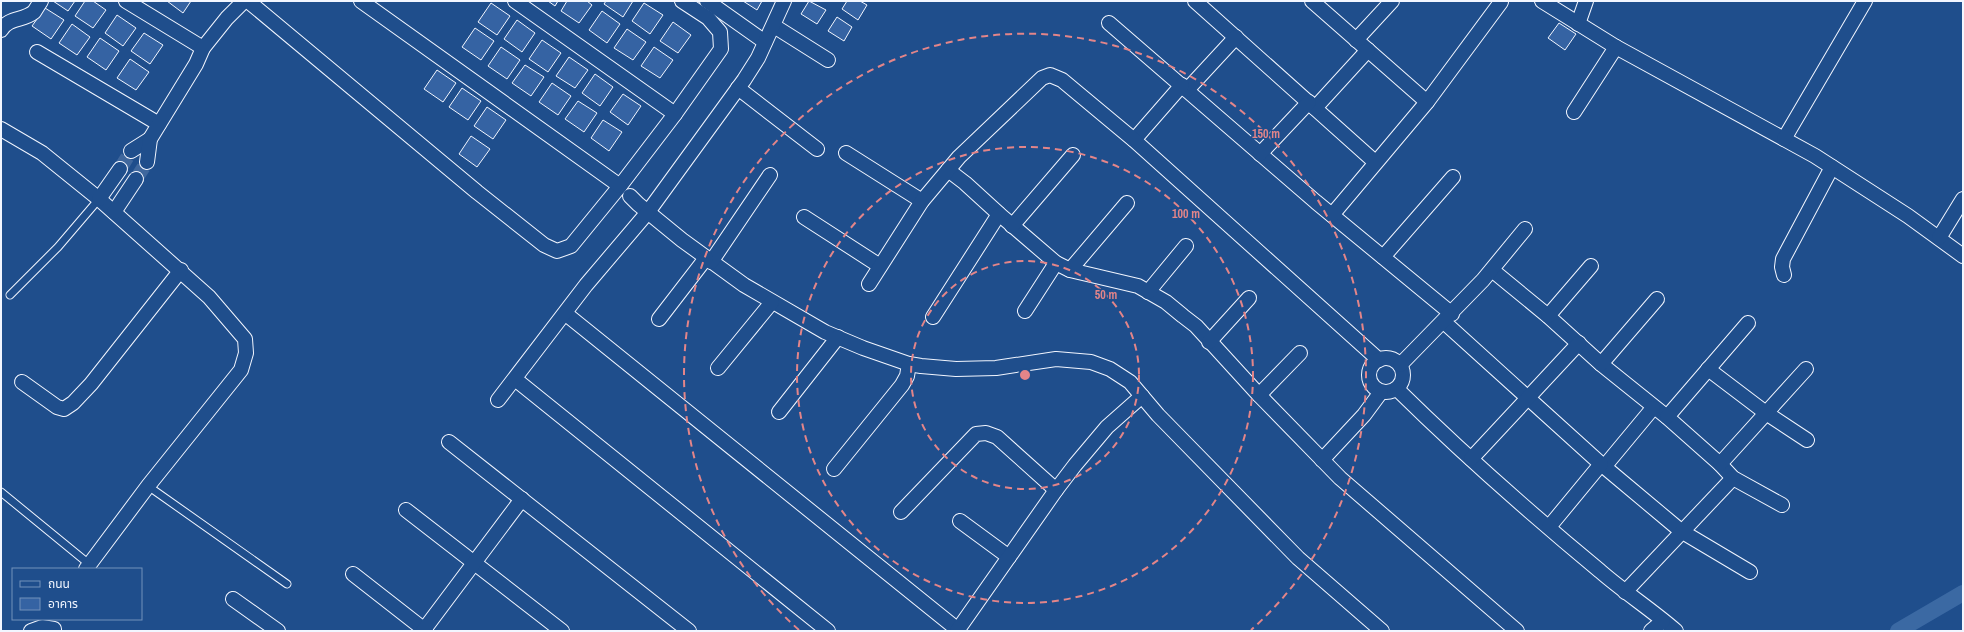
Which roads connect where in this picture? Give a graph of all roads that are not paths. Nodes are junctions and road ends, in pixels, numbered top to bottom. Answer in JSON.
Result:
{"nodes":[{"id":1,"x":41,"y":1,"type":"edge"},
{"id":2,"x":126,"y":1,"type":"edge"},
{"id":3,"x":244,"y":1,"type":"edge"},
{"id":4,"x":248,"y":1,"type":"edge"},
{"id":5,"x":361,"y":1,"type":"edge"},
{"id":6,"x":515,"y":1,"type":"edge"},
{"id":7,"x":682,"y":1,"type":"edge"},
{"id":8,"x":707,"y":1,"type":"edge"},
{"id":9,"x":784,"y":1,"type":"edge"},
{"id":10,"x":1195,"y":1,"type":"edge"},
{"id":11,"x":1312,"y":1,"type":"edge"},
{"id":12,"x":1392,"y":1,"type":"edge"},
{"id":13,"x":1542,"y":1,"type":"edge"},
{"id":14,"x":1586,"y":1,"type":"edge"},
{"id":15,"x":1865,"y":1,"type":"edge"},
{"id":16,"x":1501,"y":2,"type":"dead end"},
{"id":17,"x":1109,"y":22,"type":"dead end"},
{"id":18,"x":1578,"y":24,"type":"junction"},
{"id":19,"x":774,"y":26,"type":"junction"},
{"id":20,"x":1,"y":30,"type":"edge"},
{"id":21,"x":1236,"y":37,"type":"junction"},
{"id":22,"x":1356,"y":40,"type":"junction"},
{"id":23,"x":765,"y":42,"type":"junction"},
{"id":24,"x":1616,"y":47,"type":"junction"},
{"id":25,"x":203,"y":48,"type":"junction"},
{"id":26,"x":1368,"y":50,"type":"junction"},
{"id":27,"x":37,"y":52,"type":"dead end"},
{"id":28,"x":828,"y":60,"type":"dead end"},
{"id":29,"x":738,"y":88,"type":"junction"},
{"id":30,"x":1184,"y":88,"type":"junction"},
{"id":31,"x":1427,"y":102,"type":"junction"},
{"id":32,"x":1312,"y":105,"type":"junction"},
{"id":33,"x":1574,"y":112,"type":"dead end"},
{"id":34,"x":675,"y":114,"type":"junction"},
{"id":35,"x":159,"y":124,"type":"junction"},
{"id":36,"x":1,"y":129,"type":"edge"},
{"id":37,"x":150,"y":139,"type":"junction"},
{"id":38,"x":1784,"y":139,"type":"junction"},
{"id":39,"x":1134,"y":140,"type":"junction"},
{"id":40,"x":817,"y":149,"type":"dead end"},
{"id":41,"x":132,"y":151,"type":"tunnel mouth"},
{"id":42,"x":846,"y":152,"type":"dead end"},
{"id":43,"x":1260,"y":154,"type":"junction"},
{"id":44,"x":1073,"y":155,"type":"dead end"},
{"id":45,"x":147,"y":162,"type":"tunnel mouth"},
{"id":46,"x":1376,"y":162,"type":"junction"},
{"id":47,"x":1832,"y":167,"type":"junction"},
{"id":48,"x":120,"y":169,"type":"tunnel mouth"},
{"id":49,"x":948,"y":170,"type":"junction"},
{"id":50,"x":770,"y":175,"type":"dead end"},
{"id":51,"x":1453,"y":177,"type":"dead end"},
{"id":52,"x":136,"y":179,"type":"tunnel mouth"},
{"id":53,"x":625,"y":191,"type":"junction"},
{"id":54,"x":99,"y":199,"type":"junction"},
{"id":55,"x":1963,"y":199,"type":"edge"},
{"id":56,"x":922,"y":200,"type":"junction"},
{"id":57,"x":1127,"y":203,"type":"dead end"},
{"id":58,"x":114,"y":212,"type":"junction"},
{"id":59,"x":648,"y":212,"type":"junction"},
{"id":60,"x":999,"y":214,"type":"junction"},
{"id":61,"x":1332,"y":215,"type":"junction"},
{"id":62,"x":804,"y":217,"type":"dead end"},
{"id":63,"x":1012,"y":226,"type":"junction"},
{"id":64,"x":1525,"y":229,"type":"dead end"},
{"id":65,"x":1939,"y":238,"type":"junction"},
{"id":66,"x":1186,"y":246,"type":"dead end"},
{"id":67,"x":1963,"y":256,"type":"edge"},
{"id":68,"x":1383,"y":257,"type":"junction"},
{"id":69,"x":709,"y":260,"type":"junction"},
{"id":70,"x":1056,"y":263,"type":"junction"},
{"id":71,"x":880,"y":266,"type":"junction"},
{"id":72,"x":1590,"y":266,"type":"dead end"},
{"id":73,"x":180,"y":270,"type":"junction"},
{"id":74,"x":1070,"y":270,"type":"junction"},
{"id":75,"x":1492,"y":270,"type":"junction"},
{"id":76,"x":1784,"y":275,"type":"dead end"},
{"id":77,"x":869,"y":284,"type":"dead end"},
{"id":78,"x":1148,"y":292,"type":"junction"},
{"id":79,"x":10,"y":295,"type":"dead end"},
{"id":80,"x":1249,"y":298,"type":"dead end"},
{"id":81,"x":1657,"y":299,"type":"dead end"},
{"id":82,"x":772,"y":302,"type":"junction"},
{"id":83,"x":1026,"y":311,"type":"dead end"},
{"id":84,"x":566,"y":314,"type":"junction"},
{"id":85,"x":1548,"y":316,"type":"junction"},
{"id":86,"x":933,"y":317,"type":"dead end"},
{"id":87,"x":1448,"y":318,"type":"junction"},
{"id":88,"x":659,"y":319,"type":"dead end"},
{"id":89,"x":1748,"y":323,"type":"dead end"},
{"id":90,"x":838,"y":337,"type":"junction"},
{"id":91,"x":1209,"y":342,"type":"junction"},
{"id":92,"x":1579,"y":343,"type":"junction"},
{"id":93,"x":1300,"y":353,"type":"dead end"},
{"id":94,"x":1379,"y":360,"type":"junction"},
{"id":95,"x":909,"y":364,"type":"junction"},
{"id":96,"x":1601,"y":364,"type":"junction"},
{"id":97,"x":1400,"y":365,"type":"junction"},
{"id":98,"x":718,"y":368,"type":"dead end"},
{"id":99,"x":1708,"y":369,"type":"junction"},
{"id":100,"x":1806,"y":369,"type":"dead end"},
{"id":101,"x":515,"y":379,"type":"junction"},
{"id":102,"x":22,"y":382,"type":"dead end"},
{"id":103,"x":1397,"y":389,"type":"junction"},
{"id":104,"x":1381,"y":392,"type":"junction"},
{"id":105,"x":1259,"y":395,"type":"junction"},
{"id":106,"x":1142,"y":396,"type":"junction"},
{"id":107,"x":1528,"y":399,"type":"junction"},
{"id":108,"x":498,"y":400,"type":"dead end"},
{"id":109,"x":1653,"y":408,"type":"junction"},
{"id":110,"x":779,"y":412,"type":"dead end"},
{"id":111,"x":1766,"y":413,"type":"junction"},
{"id":112,"x":1667,"y":417,"type":"junction"},
{"id":113,"x":1807,"y":440,"type":"dead end"},
{"id":114,"x":449,"y":442,"type":"dead end"},
{"id":115,"x":1471,"y":459,"type":"junction"},
{"id":116,"x":1322,"y":460,"type":"junction"},
{"id":117,"x":1720,"y":464,"type":"junction"},
{"id":118,"x":1603,"y":466,"type":"junction"},
{"id":119,"x":834,"y":469,"type":"dead end"},
{"id":120,"x":1733,"y":478,"type":"junction"},
{"id":121,"x":148,"y":486,"type":"junction"},
{"id":122,"x":1056,"y":490,"type":"junction"},
{"id":123,"x":1,"y":492,"type":"edge"},
{"id":124,"x":522,"y":499,"type":"junction"},
{"id":125,"x":1782,"y":505,"type":"dead end"},
{"id":126,"x":406,"y":510,"type":"dead end"},
{"id":127,"x":901,"y":512,"type":"dead end"},
{"id":128,"x":960,"y":521,"type":"dead end"},
{"id":129,"x":1548,"y":527,"type":"junction"},
{"id":130,"x":1681,"y":531,"type":"junction"},
{"id":131,"x":1009,"y":557,"type":"junction"},
{"id":132,"x":474,"y":561,"type":"junction"},
{"id":133,"x":87,"y":566,"type":"edge"},
{"id":134,"x":1750,"y":572,"type":"dead end"},
{"id":135,"x":353,"y":574,"type":"dead end"},
{"id":136,"x":287,"y":584,"type":"dead end"},
{"id":137,"x":1625,"y":592,"type":"junction"},
{"id":138,"x":233,"y":599,"type":"dead end"},
{"id":139,"x":1663,"y":621,"type":"junction"},
{"id":140,"x":56,"y":626,"type":"edge"},
{"id":141,"x":424,"y":630,"type":"edge"},
{"id":142,"x":31,"y":631,"type":"edge"},
{"id":143,"x":278,"y":631,"type":"edge"},
{"id":144,"x":562,"y":631,"type":"edge"},
{"id":145,"x":689,"y":631,"type":"edge"},
{"id":146,"x":828,"y":631,"type":"edge"},
{"id":147,"x":958,"y":631,"type":"edge"},
{"id":148,"x":1382,"y":631,"type":"edge"},
{"id":149,"x":1517,"y":631,"type":"edge"},
{"id":150,"x":1651,"y":631,"type":"edge"},
{"id":151,"x":1676,"y":631,"type":"edge"}],
"edges":[{"from":1,"to":20,"type":"street"},
{"from":2,"to":25,"type":"street"},
{"from":3,"to":25,"type":"street"},
{"from":4,"to":53,"type":"street"},
{"from":5,"to":53,"type":"street"},
{"from":6,"to":34,"type":"street"},
{"from":7,"to":34,"type":"street"},
{"from":8,"to":23,"type":"street"},
{"from":9,"to":19,"type":"street"},
{"from":10,"to":21,"type":"street"},
{"from":11,"to":22,"type":"street"},
{"from":12,"to":22,"type":"street"},
{"from":13,"to":18,"type":"street"},
{"from":14,"to":18,"type":"street"},
{"from":15,"to":38,"type":"street"},
{"from":16,"to":31,"type":"street"},
{"from":17,"to":30,"type":"street"},
{"from":18,"to":24,"type":"street"},
{"from":19,"to":23,"type":"street"},
{"from":19,"to":28,"type":"street"},
{"from":21,"to":30,"type":"street"},
{"from":21,"to":32,"type":"street"},
{"from":22,"to":26,"type":"street"},
{"from":23,"to":29,"type":"street"},
{"from":24,"to":33,"type":"street"},
{"from":24,"to":38,"type":"street"},
{"from":25,"to":35,"type":"street"},
{"from":26,"to":31,"type":"street"},
{"from":26,"to":32,"type":"street"},
{"from":27,"to":35,"type":"street"},
{"from":29,"to":40,"type":"street"},
{"from":29,"to":59,"type":"street"},
{"from":30,"to":39,"type":"street"},
{"from":30,"to":43,"type":"street"},
{"from":31,"to":46,"type":"street"},
{"from":32,"to":43,"type":"street"},
{"from":32,"to":46,"type":"street"},
{"from":34,"to":53,"type":"street"},
{"from":35,"to":37,"type":"street"},
{"from":36,"to":54,"type":"street"},
{"from":37,"to":41,"type":"street"},
{"from":37,"to":45,"type":"street"},
{"from":38,"to":47,"type":"street"},
{"from":39,"to":49,"type":"street"},
{"from":39,"to":94,"type":"street"},
{"from":42,"to":56,"type":"street"},
{"from":43,"to":61,"type":"street"},
{"from":44,"to":63,"type":"street"},
{"from":46,"to":61,"type":"street"},
{"from":47,"to":65,"type":"street"},
{"from":47,"to":76,"type":"street"},
{"from":48,"to":54,"type":"street"},
{"from":49,"to":56,"type":"street"},
{"from":49,"to":60,"type":"street"},
{"from":50,"to":69,"type":"street"},
{"from":51,"to":68,"type":"street"},
{"from":52,"to":58,"type":"street"},
{"from":53,"to":59,"type":"street"},
{"from":54,"to":58,"type":"street"},
{"from":54,"to":79,"type":"lane"},
{"from":55,"to":65,"type":"street"},
{"from":56,"to":71,"type":"street"},
{"from":57,"to":74,"type":"street"},
{"from":58,"to":73,"type":"street"},
{"from":59,"to":69,"type":"street"},
{"from":59,"to":84,"type":"street"},
{"from":60,"to":63,"type":"street"},
{"from":60,"to":86,"type":"street"},
{"from":61,"to":68,"type":"street"},
{"from":62,"to":71,"type":"street"},
{"from":63,"to":70,"type":"street"},
{"from":64,"to":75,"type":"street"},
{"from":65,"to":67,"type":"street"},
{"from":66,"to":78,"type":"street"},
{"from":68,"to":87,"type":"street"},
{"from":69,"to":82,"type":"street"},
{"from":69,"to":88,"type":"street"},
{"from":70,"to":74,"type":"street"},
{"from":70,"to":83,"type":"street"},
{"from":71,"to":77,"type":"street"},
{"from":72,"to":85,"type":"street"},
{"from":73,"to":102,"type":"street"},
{"from":73,"to":121,"type":"street"},
{"from":74,"to":78,"type":"street"},
{"from":75,"to":85,"type":"street"},
{"from":75,"to":87,"type":"street"},
{"from":78,"to":91,"type":"street"},
{"from":80,"to":91,"type":"street"},
{"from":81,"to":96,"type":"street"},
{"from":82,"to":90,"type":"street"},
{"from":82,"to":98,"type":"street"},
{"from":84,"to":101,"type":"street"},
{"from":84,"to":147,"type":"street"},
{"from":85,"to":92,"type":"street"},
{"from":87,"to":97,"type":"street"},
{"from":87,"to":107,"type":"street"},
{"from":89,"to":99,"type":"street"},
{"from":90,"to":95,"type":"street"},
{"from":90,"to":110,"type":"street"},
{"from":91,"to":105,"type":"street"},
{"from":92,"to":96,"type":"street"},
{"from":92,"to":107,"type":"street"},
{"from":93,"to":105,"type":"street"},
{"from":94,"to":97,"type":"street"},
{"from":94,"to":104,"type":"street"},
{"from":95,"to":106,"type":"street"},
{"from":95,"to":119,"type":"street"},
{"from":96,"to":109,"type":"street"},
{"from":97,"to":103,"type":"street"},
{"from":99,"to":111,"type":"street"},
{"from":99,"to":112,"type":"street"},
{"from":100,"to":111,"type":"street"},
{"from":101,"to":108,"type":"street"},
{"from":101,"to":146,"type":"street"},
{"from":103,"to":104,"type":"street"},
{"from":103,"to":115,"type":"street"},
{"from":104,"to":116,"type":"street"},
{"from":105,"to":116,"type":"street"},
{"from":106,"to":122,"type":"street"},
{"from":106,"to":148,"type":"street"},
{"from":107,"to":115,"type":"street"},
{"from":107,"to":118,"type":"street"},
{"from":109,"to":112,"type":"street"},
{"from":109,"to":118,"type":"street"},
{"from":111,"to":113,"type":"street"},
{"from":111,"to":117,"type":"street"},
{"from":112,"to":117,"type":"street"},
{"from":114,"to":124,"type":"street"},
{"from":115,"to":129,"type":"street"},
{"from":116,"to":149,"type":"street"},
{"from":117,"to":120,"type":"street"},
{"from":118,"to":129,"type":"street"},
{"from":118,"to":130,"type":"street"},
{"from":120,"to":125,"type":"street"},
{"from":120,"to":130,"type":"street"},
{"from":121,"to":133,"type":"street"},
{"from":121,"to":136,"type":"lane"},
{"from":122,"to":127,"type":"street"},
{"from":122,"to":131,"type":"street"},
{"from":123,"to":133,"type":"lane"},
{"from":124,"to":132,"type":"street"},
{"from":124,"to":145,"type":"street"},
{"from":126,"to":132,"type":"street"},
{"from":128,"to":131,"type":"street"},
{"from":129,"to":137,"type":"street"},
{"from":130,"to":134,"type":"street"},
{"from":130,"to":137,"type":"street"},
{"from":131,"to":147,"type":"street"},
{"from":132,"to":141,"type":"street"},
{"from":132,"to":144,"type":"street"},
{"from":135,"to":141,"type":"street"},
{"from":137,"to":139,"type":"street"},
{"from":138,"to":143,"type":"street"},
{"from":139,"to":150,"type":"street"},
{"from":139,"to":151,"type":"street"},
{"from":140,"to":142,"type":"street"}]}
